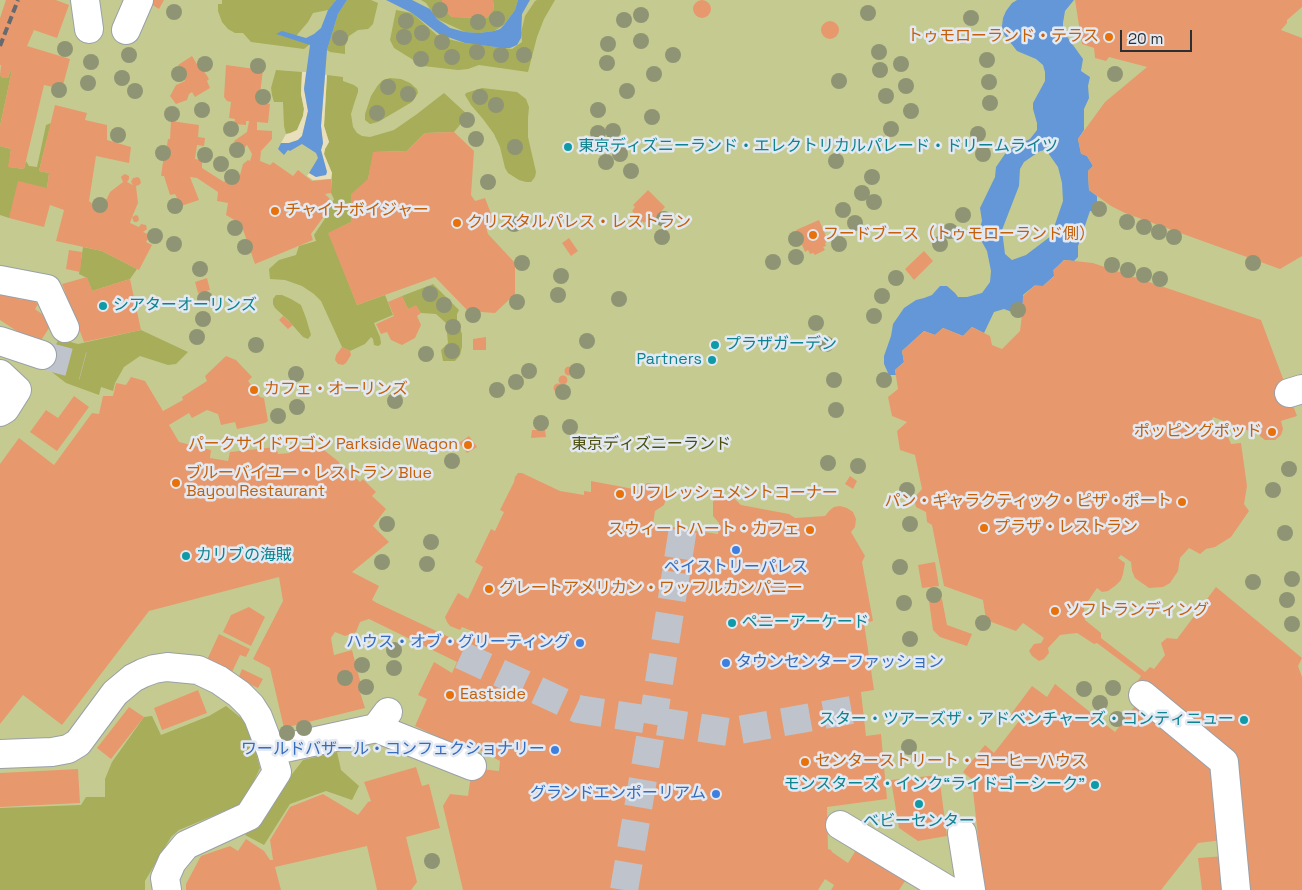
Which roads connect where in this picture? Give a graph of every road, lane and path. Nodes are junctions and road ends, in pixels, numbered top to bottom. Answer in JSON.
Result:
{"nodes":[{"id":1,"x":85,"y":0,"type":"edge"},
{"id":2,"x":140,"y":0,"type":"edge"},
{"id":3,"x":90,"y":29,"type":"dead end"},
{"id":4,"x":126,"y":30,"type":"dead end"},
{"id":5,"x":0,"y":280,"type":"edge"},
{"id":6,"x":65,"y":328,"type":"dead end"},
{"id":7,"x":0,"y":341,"type":"edge"},
{"id":8,"x":42,"y":355,"type":"tunnel mouth"},
{"id":9,"x":0,"y":374,"type":"edge"},
{"id":10,"x":0,"y":412,"type":"edge"},
{"id":11,"x":1143,"y":695,"type":"dead end"},
{"id":12,"x":271,"y":751,"type":"junction"},
{"id":13,"x":0,"y":754,"type":"edge"},
{"id":14,"x":472,"y":766,"type":"dead end"},
{"id":15,"x":840,"y":825,"type":"dead end"},
{"id":16,"x":962,"y":833,"type":"dead end"},
{"id":17,"x":167,"y":890,"type":"edge"},
{"id":18,"x":948,"y":890,"type":"edge"},
{"id":19,"x":971,"y":890,"type":"edge"},
{"id":20,"x":1236,"y":890,"type":"edge"}],
"edges":[{"from":1,"to":3,"type":"street"},
{"from":2,"to":4,"type":"street"},
{"from":5,"to":6,"type":"street"},
{"from":7,"to":8,"type":"street"},
{"from":9,"to":10,"type":"street"},
{"from":11,"to":20,"type":"street"},
{"from":12,"to":13,"type":"street"},
{"from":12,"to":14,"type":"street"},
{"from":12,"to":17,"type":"street"},
{"from":15,"to":18,"type":"street"},
{"from":16,"to":19,"type":"street"}]}
